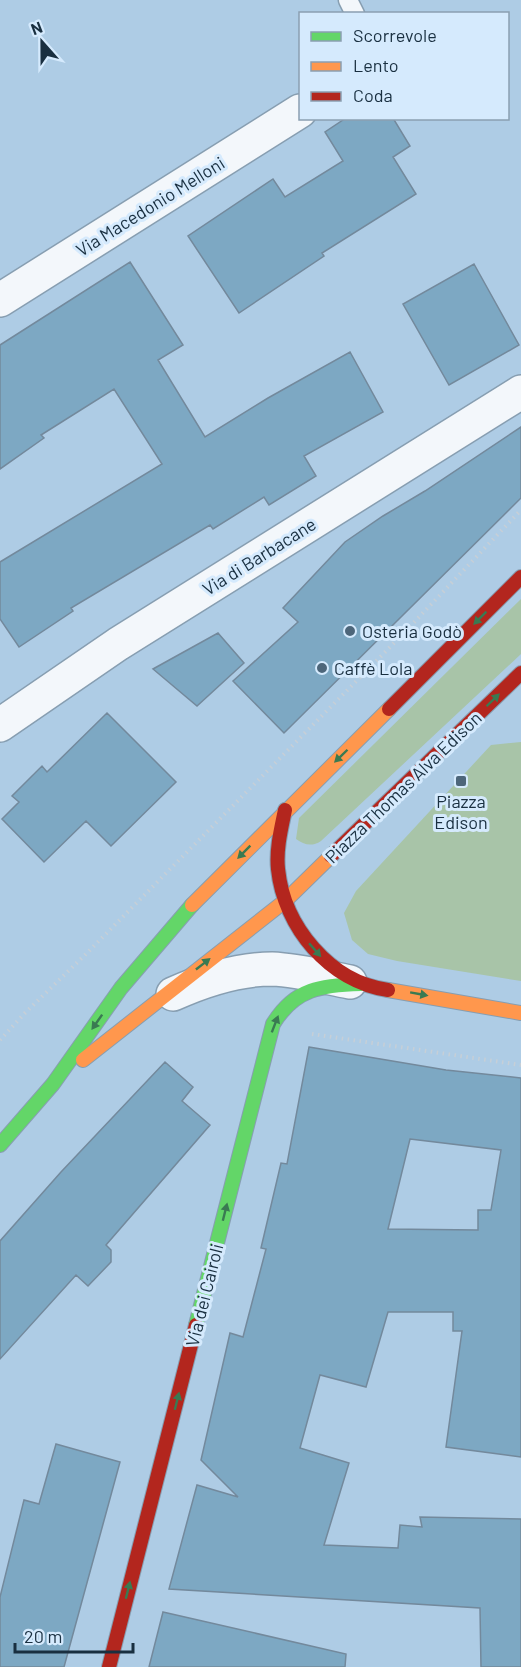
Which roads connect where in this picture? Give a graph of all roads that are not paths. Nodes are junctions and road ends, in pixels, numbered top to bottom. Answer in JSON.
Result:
{"nodes":[{"id":1,"x":299,"y":112,"type":"edge"},
{"id":2,"x":0,"y":300,"type":"edge"},
{"id":3,"x":521,"y":392,"type":"edge"},
{"id":4,"x":521,"y":577,"type":"edge"},
{"id":5,"x":521,"y":673,"type":"edge"},
{"id":6,"x":0,"y":725,"type":"edge"},
{"id":7,"x":285,"y":810,"type":"junction"},
{"id":8,"x":285,"y":901,"type":"junction"},
{"id":9,"x":361,"y":984,"type":"junction"},
{"id":10,"x":157,"y":1001,"type":"junction"},
{"id":11,"x":521,"y":1013,"type":"edge"},
{"id":12,"x":53,"y":1084,"type":"junction"},
{"id":13,"x":0,"y":1145,"type":"edge"},
{"id":14,"x":108,"y":1667,"type":"edge"}],
"edges":[{"from":1,"to":2,"type":"street","name":"Via Macedonio Melloni"},
{"from":3,"to":6,"type":"street","name":"Via di Barbacane"},
{"from":4,"to":7,"type":"main road","one_way":true},
{"from":8,"to":5,"type":"main road","name":"Piazza Thomas Alva Edison","one_way":true},
{"from":7,"to":8,"type":"main road"},
{"from":7,"to":12,"type":"main road","one_way":true},
{"from":8,"to":9,"type":"main road","one_way":true},
{"from":10,"to":8,"type":"main road","name":"Piazza Thomas Alva Edison","one_way":true},
{"from":9,"to":10,"type":"street"},
{"from":9,"to":11,"type":"main road","one_way":true},
{"from":14,"to":9,"type":"main road","name":"Via dei Cairoli","one_way":true},
{"from":10,"to":12,"type":"main road","name":"Piazza Thomas Alva Edison"},
{"from":12,"to":13,"type":"main road"}]}
